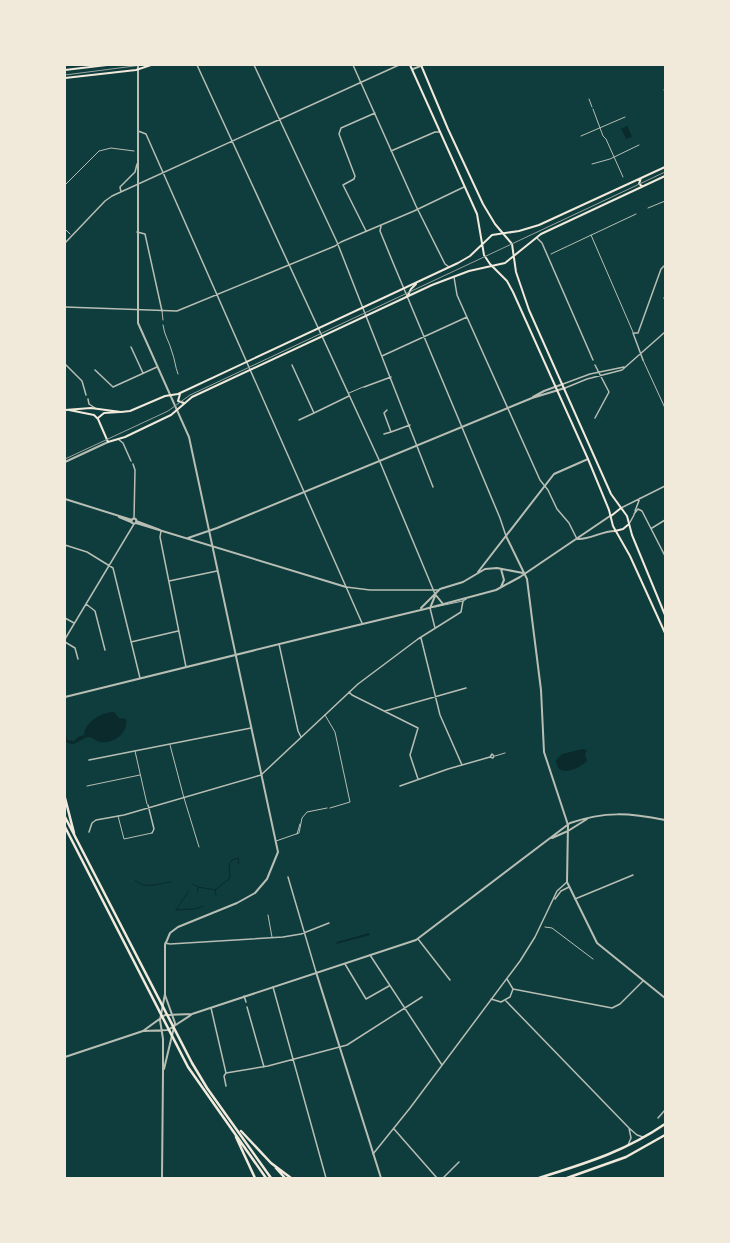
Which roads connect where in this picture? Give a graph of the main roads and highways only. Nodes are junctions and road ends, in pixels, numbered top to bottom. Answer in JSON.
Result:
{"nodes":[{"id":1,"x":107,"y":65,"type":"edge"},
{"id":2,"x":151,"y":65,"type":"edge"},
{"id":3,"x":410,"y":65,"type":"edge"},
{"id":4,"x":422,"y":65,"type":"edge"},
{"id":5,"x":65,"y":70,"type":"edge"},
{"id":6,"x":65,"y":78,"type":"edge"},
{"id":7,"x":665,"y":167,"type":"edge"},
{"id":8,"x":665,"y":176,"type":"edge"},
{"id":9,"x":641,"y":178,"type":"junction"},
{"id":10,"x":642,"y":186,"type":"junction"},
{"id":11,"x":503,"y":234,"type":"junction"},
{"id":12,"x":482,"y":244,"type":"junction"},
{"id":13,"x":514,"y":256,"type":"junction"},
{"id":14,"x":492,"y":266,"type":"junction"},
{"id":15,"x":418,"y":282,"type":"junction"},
{"id":16,"x":407,"y":297,"type":"junction"},
{"id":17,"x":180,"y":393,"type":"junction"},
{"id":18,"x":185,"y":403,"type":"junction"},
{"id":19,"x":65,"y":410,"type":"edge"},
{"id":20,"x":69,"y":410,"type":"junction"},
{"id":21,"x":121,"y":412,"type":"junction"},
{"id":22,"x":98,"y":419,"type":"junction"},
{"id":23,"x":621,"y":508,"type":"junction"},
{"id":24,"x":610,"y":516,"type":"junction"},
{"id":25,"x":629,"y":524,"type":"junction"},
{"id":26,"x":615,"y":531,"type":"junction"},
{"id":27,"x":665,"y":615,"type":"edge"},
{"id":28,"x":665,"y":633,"type":"edge"},
{"id":29,"x":65,"y":798,"type":"edge"},
{"id":30,"x":65,"y":817,"type":"edge"},
{"id":31,"x":65,"y":827,"type":"edge"},
{"id":32,"x":75,"y":837,"type":"junction"},
{"id":33,"x":665,"y":1124,"type":"edge"},
{"id":34,"x":235,"y":1125,"type":"junction"},
{"id":35,"x":229,"y":1126,"type":"junction"},
{"id":36,"x":665,"y":1135,"type":"edge"},
{"id":37,"x":272,"y":1163,"type":"junction"},
{"id":38,"x":254,"y":1178,"type":"edge"},
{"id":39,"x":266,"y":1178,"type":"edge"},
{"id":40,"x":271,"y":1178,"type":"edge"},
{"id":41,"x":285,"y":1178,"type":"edge"},
{"id":42,"x":291,"y":1178,"type":"edge"},
{"id":43,"x":539,"y":1178,"type":"edge"},
{"id":44,"x":567,"y":1178,"type":"edge"}],
"edges":[{"from":1,"to":5,"type":"main road"},
{"from":2,"to":6,"type":"main road"},
{"from":3,"to":12,"type":"main road"},
{"from":4,"to":11,"type":"main road"},
{"from":7,"to":9,"type":"main road"},
{"from":8,"to":10,"type":"main road"},
{"from":9,"to":10,"type":"main road"},
{"from":9,"to":11,"type":"main road"},
{"from":10,"to":13,"type":"main road"},
{"from":11,"to":12,"type":"main road"},
{"from":11,"to":13,"type":"main road"},
{"from":12,"to":14,"type":"main road"},
{"from":12,"to":15,"type":"main road"},
{"from":13,"to":14,"type":"main road"},
{"from":13,"to":23,"type":"main road"},
{"from":14,"to":16,"type":"main road"},
{"from":14,"to":24,"type":"main road"},
{"from":15,"to":16,"type":"main road"},
{"from":15,"to":17,"type":"main road"},
{"from":16,"to":18,"type":"main road"},
{"from":17,"to":18,"type":"main road"},
{"from":17,"to":21,"type":"main road"},
{"from":18,"to":22,"type":"main road"},
{"from":19,"to":20,"type":"main road"},
{"from":20,"to":21,"type":"main road"},
{"from":20,"to":22,"type":"main road"},
{"from":21,"to":22,"type":"main road"},
{"from":23,"to":24,"type":"main road"},
{"from":23,"to":25,"type":"main road"},
{"from":24,"to":26,"type":"main road"},
{"from":25,"to":26,"type":"main road"},
{"from":25,"to":27,"type":"main road"},
{"from":26,"to":28,"type":"main road"},
{"from":29,"to":32,"type":"main road"},
{"from":30,"to":32,"type":"main road"},
{"from":31,"to":35,"type":"main road"},
{"from":32,"to":34,"type":"main road"},
{"from":33,"to":43,"type":"main road"},
{"from":34,"to":37,"type":"main road"},
{"from":34,"to":40,"type":"main road"},
{"from":35,"to":38,"type":"main road"},
{"from":35,"to":39,"type":"main road"},
{"from":36,"to":44,"type":"main road"},
{"from":37,"to":41,"type":"main road"},
{"from":37,"to":42,"type":"main road"}]}
